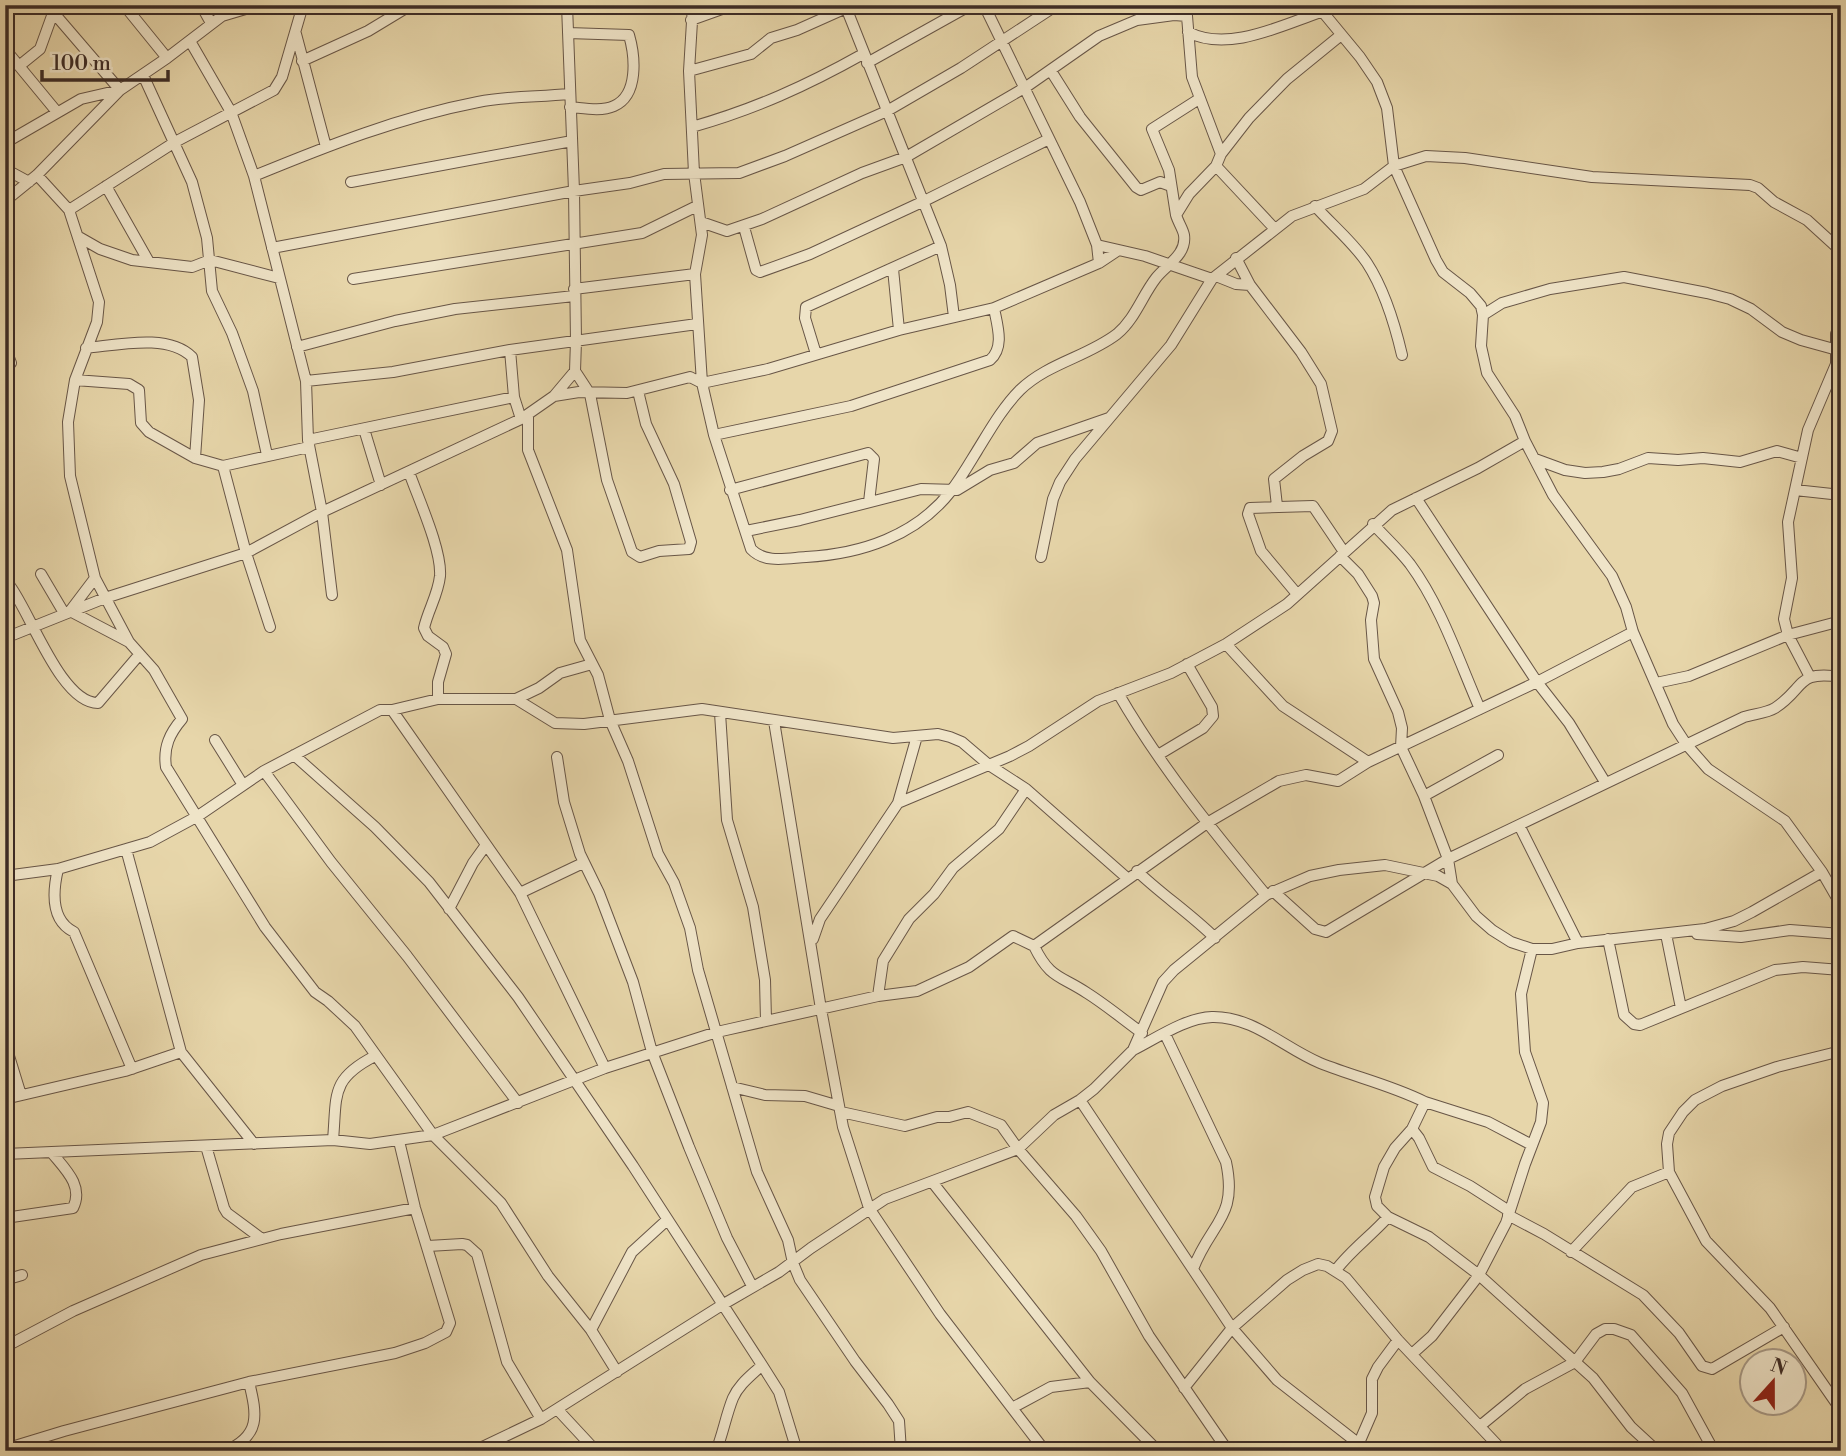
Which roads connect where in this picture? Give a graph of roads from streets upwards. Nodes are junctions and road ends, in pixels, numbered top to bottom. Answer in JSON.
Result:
{"nodes":[{"id":1,"x":124,"y":5,"type":"edge"},
{"id":2,"x":201,"y":5,"type":"edge"},
{"id":3,"x":259,"y":5,"type":"edge"},
{"id":4,"x":303,"y":5,"type":"edge"},
{"id":5,"x":411,"y":5,"type":"edge"},
{"id":6,"x":567,"y":5,"type":"edge"},
{"id":7,"x":693,"y":5,"type":"edge"},
{"id":8,"x":733,"y":5,"type":"edge"},
{"id":9,"x":971,"y":5,"type":"edge"},
{"id":10,"x":984,"y":5,"type":"edge"},
{"id":11,"x":1057,"y":5,"type":"edge"},
{"id":12,"x":1184,"y":5,"type":"edge"},
{"id":13,"x":848,"y":6,"type":"edge"},
{"id":14,"x":50,"y":9,"type":"edge"},
{"id":15,"x":1319,"y":9,"type":"edge"},
{"id":16,"x":1187,"y":16,"type":"junction"},
{"id":17,"x":691,"y":20,"type":"junction"},
{"id":18,"x":211,"y":23,"type":"junction"},
{"id":19,"x":1188,"y":32,"type":"junction"},
{"id":20,"x":296,"y":33,"type":"junction"},
{"id":21,"x":568,"y":33,"type":"junction"},
{"id":22,"x":1341,"y":35,"type":"junction"},
{"id":23,"x":190,"y":41,"type":"junction"},
{"id":24,"x":1001,"y":41,"type":"junction"},
{"id":25,"x":5,"y":49,"type":"edge"},
{"id":26,"x":167,"y":58,"type":"junction"},
{"id":27,"x":865,"y":58,"type":"junction"},
{"id":28,"x":302,"y":61,"type":"junction"},
{"id":29,"x":19,"y":66,"type":"junction"},
{"id":30,"x":689,"y":71,"type":"junction"},
{"id":31,"x":1051,"y":71,"type":"junction"},
{"id":32,"x":143,"y":75,"type":"junction"},
{"id":33,"x":1026,"y":87,"type":"junction"},
{"id":34,"x":120,"y":90,"type":"junction"},
{"id":35,"x":569,"y":94,"type":"junction"},
{"id":36,"x":1199,"y":99,"type":"junction"},
{"id":37,"x":570,"y":107,"type":"junction"},
{"id":38,"x":887,"y":111,"type":"junction"},
{"id":39,"x":57,"y":112,"type":"junction"},
{"id":40,"x":231,"y":113,"type":"junction"},
{"id":41,"x":692,"y":127,"type":"junction"},
{"id":42,"x":1049,"y":139,"type":"junction"},
{"id":43,"x":572,"y":141,"type":"junction"},
{"id":44,"x":175,"y":142,"type":"junction"},
{"id":45,"x":5,"y":143,"type":"edge"},
{"id":46,"x":326,"y":147,"type":"junction"},
{"id":47,"x":1221,"y":154,"type":"junction"},
{"id":48,"x":906,"y":157,"type":"junction"},
{"id":49,"x":1216,"y":166,"type":"junction"},
{"id":50,"x":1394,"y":166,"type":"junction"},
{"id":51,"x":5,"y":169,"type":"edge"},
{"id":52,"x":694,"y":173,"type":"junction"},
{"id":53,"x":254,"y":176,"type":"junction"},
{"id":54,"x":33,"y":178,"type":"junction"},
{"id":55,"x":351,"y":183,"type":"dead end"},
{"id":56,"x":106,"y":186,"type":"junction"},
{"id":57,"x":1171,"y":186,"type":"junction"},
{"id":58,"x":574,"y":191,"type":"junction"},
{"id":59,"x":5,"y":201,"type":"edge"},
{"id":60,"x":922,"y":202,"type":"junction"},
{"id":61,"x":697,"y":206,"type":"junction"},
{"id":62,"x":1315,"y":206,"type":"junction"},
{"id":63,"x":69,"y":210,"type":"junction"},
{"id":64,"x":1176,"y":215,"type":"junction"},
{"id":65,"x":701,"y":222,"type":"junction"},
{"id":66,"x":744,"y":227,"type":"junction"},
{"id":67,"x":1274,"y":228,"type":"junction"},
{"id":68,"x":79,"y":236,"type":"junction"},
{"id":69,"x":573,"y":243,"type":"junction"},
{"id":70,"x":1097,"y":245,"type":"junction"},
{"id":71,"x":941,"y":246,"type":"junction"},
{"id":72,"x":272,"y":248,"type":"junction"},
{"id":73,"x":1117,"y":250,"type":"junction"},
{"id":74,"x":1841,"y":251,"type":"edge"},
{"id":75,"x":1236,"y":258,"type":"junction"},
{"id":76,"x":210,"y":260,"type":"junction"},
{"id":77,"x":149,"y":262,"type":"junction"},
{"id":78,"x":1099,"y":263,"type":"junction"},
{"id":79,"x":1170,"y":265,"type":"junction"},
{"id":80,"x":893,"y":270,"type":"junction"},
{"id":81,"x":695,"y":274,"type":"junction"},
{"id":82,"x":279,"y":278,"type":"junction"},
{"id":83,"x":1214,"y":278,"type":"junction"},
{"id":84,"x":353,"y":279,"type":"dead end"},
{"id":85,"x":1250,"y":285,"type":"junction"},
{"id":86,"x":574,"y":293,"type":"junction"},
{"id":87,"x":994,"y":308,"type":"junction"},
{"id":88,"x":1483,"y":315,"type":"junction"},
{"id":89,"x":954,"y":317,"type":"junction"},
{"id":90,"x":697,"y":324,"type":"junction"},
{"id":91,"x":1838,"y":329,"type":"edge"},
{"id":92,"x":899,"y":330,"type":"junction"},
{"id":93,"x":576,"y":341,"type":"junction"},
{"id":94,"x":1821,"y":345,"type":"junction"},
{"id":95,"x":297,"y":346,"type":"junction"},
{"id":96,"x":5,"y":347,"type":"edge"},
{"id":97,"x":86,"y":348,"type":"junction"},
{"id":98,"x":510,"y":349,"type":"junction"},
{"id":99,"x":1838,"y":351,"type":"edge"},
{"id":100,"x":816,"y":355,"type":"junction"},
{"id":101,"x":1402,"y":355,"type":"dead end"},
{"id":102,"x":1838,"y":362,"type":"edge"},
{"id":103,"x":11,"y":363,"type":"dead end"},
{"id":104,"x":575,"y":372,"type":"junction"},
{"id":105,"x":75,"y":380,"type":"junction"},
{"id":106,"x":306,"y":381,"type":"junction"},
{"id":107,"x":702,"y":383,"type":"junction"},
{"id":108,"x":638,"y":391,"type":"junction"},
{"id":109,"x":590,"y":394,"type":"junction"},
{"id":110,"x":554,"y":396,"type":"junction"},
{"id":111,"x":514,"y":397,"type":"junction"},
{"id":112,"x":524,"y":417,"type":"junction"},
{"id":113,"x":1110,"y":418,"type":"junction"},
{"id":114,"x":364,"y":429,"type":"junction"},
{"id":115,"x":714,"y":435,"type":"junction"},
{"id":116,"x":1525,"y":441,"type":"junction"},
{"id":117,"x":309,"y":443,"type":"junction"},
{"id":118,"x":267,"y":456,"type":"junction"},
{"id":119,"x":195,"y":458,"type":"junction"},
{"id":120,"x":1802,"y":458,"type":"junction"},
{"id":121,"x":1535,"y":459,"type":"junction"},
{"id":122,"x":223,"y":466,"type":"junction"},
{"id":123,"x":409,"y":472,"type":"junction"},
{"id":124,"x":381,"y":485,"type":"junction"},
{"id":125,"x":730,"y":490,"type":"junction"},
{"id":126,"x":1795,"y":490,"type":"junction"},
{"id":127,"x":951,"y":491,"type":"junction"},
{"id":128,"x":1841,"y":495,"type":"edge"},
{"id":129,"x":1416,"y":498,"type":"junction"},
{"id":130,"x":870,"y":502,"type":"junction"},
{"id":131,"x":1277,"y":506,"type":"junction"},
{"id":132,"x":322,"y":512,"type":"junction"},
{"id":133,"x":1373,"y":524,"type":"junction"},
{"id":134,"x":746,"y":531,"type":"junction"},
{"id":135,"x":246,"y":553,"type":"junction"},
{"id":136,"x":1342,"y":554,"type":"junction"},
{"id":137,"x":1041,"y":557,"type":"dead end"},
{"id":138,"x":5,"y":574,"type":"edge"},
{"id":139,"x":41,"y":574,"type":"dead end"},
{"id":140,"x":95,"y":578,"type":"junction"},
{"id":141,"x":1297,"y":594,"type":"junction"},
{"id":142,"x":332,"y":595,"type":"dead end"},
{"id":143,"x":104,"y":598,"type":"junction"},
{"id":144,"x":67,"y":612,"type":"junction"},
{"id":145,"x":1841,"y":621,"type":"edge"},
{"id":146,"x":32,"y":627,"type":"junction"},
{"id":147,"x":270,"y":627,"type":"dead end"},
{"id":148,"x":1633,"y":632,"type":"junction"},
{"id":149,"x":1788,"y":635,"type":"junction"},
{"id":150,"x":5,"y":638,"type":"edge"},
{"id":151,"x":129,"y":642,"type":"junction"},
{"id":152,"x":1226,"y":644,"type":"junction"},
{"id":153,"x":139,"y":655,"type":"junction"},
{"id":154,"x":592,"y":664,"type":"junction"},
{"id":155,"x":1187,"y":664,"type":"junction"},
{"id":156,"x":1810,"y":677,"type":"junction"},
{"id":157,"x":1841,"y":677,"type":"edge"},
{"id":158,"x":1537,"y":682,"type":"junction"},
{"id":159,"x":1656,"y":683,"type":"junction"},
{"id":160,"x":1118,"y":693,"type":"junction"},
{"id":161,"x":439,"y":699,"type":"junction"},
{"id":162,"x":516,"y":699,"type":"junction"},
{"id":163,"x":1480,"y":709,"type":"junction"},
{"id":164,"x":392,"y":710,"type":"junction"},
{"id":165,"x":720,"y":713,"type":"junction"},
{"id":166,"x":610,"y":719,"type":"junction"},
{"id":167,"x":774,"y":721,"type":"junction"},
{"id":168,"x":1402,"y":728,"type":"junction"},
{"id":169,"x":917,"y":736,"type":"junction"},
{"id":170,"x":893,"y":738,"type":"junction"},
{"id":171,"x":1418,"y":739,"type":"junction"},
{"id":172,"x":215,"y":740,"type":"dead end"},
{"id":173,"x":1686,"y":744,"type":"junction"},
{"id":174,"x":1401,"y":747,"type":"junction"},
{"id":175,"x":294,"y":755,"type":"junction"},
{"id":176,"x":1158,"y":755,"type":"junction"},
{"id":177,"x":1498,"y":755,"type":"dead end"},
{"id":178,"x":911,"y":756,"type":"junction"},
{"id":179,"x":557,"y":757,"type":"dead end"},
{"id":180,"x":1368,"y":762,"type":"junction"},
{"id":181,"x":989,"y":765,"type":"junction"},
{"id":182,"x":264,"y":771,"type":"junction"},
{"id":183,"x":1605,"y":782,"type":"junction"},
{"id":184,"x":243,"y":785,"type":"junction"},
{"id":185,"x":1026,"y":789,"type":"junction"},
{"id":186,"x":1424,"y":796,"type":"junction"},
{"id":187,"x":898,"y":803,"type":"junction"},
{"id":188,"x":198,"y":816,"type":"junction"},
{"id":189,"x":1207,"y":823,"type":"junction"},
{"id":190,"x":1519,"y":825,"type":"junction"},
{"id":191,"x":486,"y":845,"type":"junction"},
{"id":192,"x":126,"y":849,"type":"junction"},
{"id":193,"x":1448,"y":859,"type":"junction"},
{"id":194,"x":583,"y":863,"type":"junction"},
{"id":195,"x":58,"y":869,"type":"junction"},
{"id":196,"x":1137,"y":871,"type":"junction"},
{"id":197,"x":1426,"y":872,"type":"junction"},
{"id":198,"x":1822,"y":872,"type":"junction"},
{"id":199,"x":5,"y":876,"type":"edge"},
{"id":200,"x":1127,"y":878,"type":"junction"},
{"id":201,"x":1452,"y":884,"type":"junction"},
{"id":202,"x":520,"y":893,"type":"junction"},
{"id":203,"x":1270,"y":893,"type":"junction"},
{"id":204,"x":1841,"y":905,"type":"edge"},
{"id":205,"x":449,"y":909,"type":"junction"},
{"id":206,"x":1686,"y":933,"type":"junction"},
{"id":207,"x":1665,"y":934,"type":"junction"},
{"id":208,"x":1841,"y":934,"type":"edge"},
{"id":209,"x":1215,"y":938,"type":"junction"},
{"id":210,"x":1608,"y":939,"type":"junction"},
{"id":211,"x":1578,"y":943,"type":"junction"},
{"id":212,"x":812,"y":946,"type":"junction"},
{"id":213,"x":1034,"y":946,"type":"junction"},
{"id":214,"x":1532,"y":949,"type":"junction"},
{"id":215,"x":1841,"y":970,"type":"edge"},
{"id":216,"x":878,"y":996,"type":"junction"},
{"id":217,"x":1681,"y":1008,"type":"junction"},
{"id":218,"x":821,"y":1009,"type":"junction"},
{"id":219,"x":766,"y":1020,"type":"junction"},
{"id":220,"x":718,"y":1032,"type":"junction"},
{"id":221,"x":1142,"y":1034,"type":"junction"},
{"id":222,"x":1166,"y":1034,"type":"junction"},
{"id":223,"x":5,"y":1043,"type":"edge"},
{"id":224,"x":1133,"y":1050,"type":"junction"},
{"id":225,"x":1841,"y":1051,"type":"edge"},
{"id":226,"x":181,"y":1052,"type":"junction"},
{"id":227,"x":652,"y":1052,"type":"junction"},
{"id":228,"x":374,"y":1056,"type":"junction"},
{"id":229,"x":606,"y":1068,"type":"junction"},
{"id":230,"x":132,"y":1069,"type":"junction"},
{"id":231,"x":573,"y":1080,"type":"junction"},
{"id":232,"x":732,"y":1087,"type":"junction"},
{"id":233,"x":21,"y":1095,"type":"junction"},
{"id":234,"x":5,"y":1099,"type":"edge"},
{"id":235,"x":1080,"y":1100,"type":"junction"},
{"id":236,"x":1426,"y":1102,"type":"junction"},
{"id":237,"x":518,"y":1103,"type":"junction"},
{"id":238,"x":840,"y":1109,"type":"junction"},
{"id":239,"x":1412,"y":1129,"type":"junction"},
{"id":240,"x":433,"y":1135,"type":"junction"},
{"id":241,"x":333,"y":1140,"type":"junction"},
{"id":242,"x":399,"y":1141,"type":"junction"},
{"id":243,"x":254,"y":1144,"type":"junction"},
{"id":244,"x":1532,"y":1144,"type":"junction"},
{"id":245,"x":206,"y":1146,"type":"junction"},
{"id":246,"x":1018,"y":1149,"type":"junction"},
{"id":247,"x":52,"y":1153,"type":"junction"},
{"id":248,"x":5,"y":1154,"type":"edge"},
{"id":249,"x":1669,"y":1172,"type":"junction"},
{"id":250,"x":933,"y":1183,"type":"junction"},
{"id":251,"x":415,"y":1208,"type":"junction"},
{"id":252,"x":869,"y":1208,"type":"junction"},
{"id":253,"x":1509,"y":1213,"type":"junction"},
{"id":254,"x":1388,"y":1217,"type":"junction"},
{"id":255,"x":5,"y":1218,"type":"edge"},
{"id":256,"x":667,"y":1220,"type":"junction"},
{"id":257,"x":262,"y":1239,"type":"junction"},
{"id":258,"x":788,"y":1240,"type":"junction"},
{"id":259,"x":428,"y":1246,"type":"junction"},
{"id":260,"x":811,"y":1248,"type":"junction"},
{"id":261,"x":1571,"y":1252,"type":"junction"},
{"id":262,"x":793,"y":1263,"type":"junction"},
{"id":263,"x":1194,"y":1269,"type":"junction"},
{"id":264,"x":1336,"y":1270,"type":"junction"},
{"id":265,"x":779,"y":1272,"type":"junction"},
{"id":266,"x":22,"y":1275,"type":"dead end"},
{"id":267,"x":1479,"y":1275,"type":"junction"},
{"id":268,"x":5,"y":1280,"type":"edge"},
{"id":269,"x":800,"y":1280,"type":"junction"},
{"id":270,"x":752,"y":1286,"type":"junction"},
{"id":271,"x":722,"y":1305,"type":"junction"},
{"id":272,"x":1784,"y":1327,"type":"junction"},
{"id":273,"x":1232,"y":1328,"type":"junction"},
{"id":274,"x":591,"y":1330,"type":"junction"},
{"id":275,"x":1398,"y":1339,"type":"junction"},
{"id":276,"x":5,"y":1347,"type":"edge"},
{"id":277,"x":1412,"y":1354,"type":"junction"},
{"id":278,"x":1575,"y":1362,"type":"junction"},
{"id":279,"x":762,"y":1365,"type":"junction"},
{"id":280,"x":617,"y":1372,"type":"junction"},
{"id":281,"x":249,"y":1382,"type":"junction"},
{"id":282,"x":1090,"y":1382,"type":"junction"},
{"id":283,"x":1184,"y":1388,"type":"junction"},
{"id":284,"x":1012,"y":1408,"type":"junction"},
{"id":285,"x":557,"y":1409,"type":"junction"},
{"id":286,"x":1841,"y":1410,"type":"edge"},
{"id":287,"x":541,"y":1419,"type":"junction"},
{"id":288,"x":1480,"y":1426,"type":"junction"},
{"id":289,"x":1359,"y":1443,"type":"junction"},
{"id":290,"x":5,"y":1450,"type":"edge"},
{"id":291,"x":225,"y":1451,"type":"edge"},
{"id":292,"x":474,"y":1451,"type":"edge"},
{"id":293,"x":596,"y":1451,"type":"edge"},
{"id":294,"x":716,"y":1451,"type":"edge"},
{"id":295,"x":797,"y":1451,"type":"edge"},
{"id":296,"x":901,"y":1451,"type":"edge"},
{"id":297,"x":1045,"y":1451,"type":"edge"},
{"id":298,"x":1158,"y":1451,"type":"edge"},
{"id":299,"x":1228,"y":1451,"type":"edge"},
{"id":300,"x":1368,"y":1451,"type":"edge"},
{"id":301,"x":1503,"y":1451,"type":"edge"},
{"id":302,"x":1657,"y":1451,"type":"edge"},
{"id":303,"x":1710,"y":1451,"type":"edge"}],
"edges":[{"from":1,"to":26,"type":"street"},
{"from":2,"to":18,"type":"street"},
{"from":3,"to":18,"type":"street"},
{"from":4,"to":20,"type":"street"},
{"from":5,"to":28,"type":"street"},
{"from":6,"to":21,"type":"street"},
{"from":7,"to":17,"type":"street"},
{"from":8,"to":17,"type":"street"},
{"from":9,"to":27,"type":"street"},
{"from":10,"to":24,"type":"street"},
{"from":11,"to":24,"type":"street"},
{"from":12,"to":16,"type":"street"},
{"from":13,"to":27,"type":"street"},
{"from":13,"to":30,"type":"street"},
{"from":14,"to":29,"type":"street"},
{"from":14,"to":34,"type":"street"},
{"from":15,"to":19,"type":"street"},
{"from":15,"to":22,"type":"street"},
{"from":16,"to":19,"type":"street"},
{"from":16,"to":31,"type":"street"},
{"from":17,"to":30,"type":"street"},
{"from":18,"to":23,"type":"street"},
{"from":19,"to":36,"type":"street"},
{"from":20,"to":28,"type":"street"},
{"from":20,"to":40,"type":"street"},
{"from":21,"to":35,"type":"street"},
{"from":21,"to":37,"type":"street"},
{"from":22,"to":47,"type":"street"},
{"from":22,"to":50,"type":"street"},
{"from":23,"to":26,"type":"street"},
{"from":23,"to":40,"type":"street"},
{"from":24,"to":33,"type":"street"},
{"from":24,"to":38,"type":"street"},
{"from":25,"to":29,"type":"street"},
{"from":26,"to":32,"type":"street"},
{"from":27,"to":38,"type":"street"},
{"from":27,"to":41,"type":"street"},
{"from":28,"to":46,"type":"street"},
{"from":29,"to":39,"type":"street"},
{"from":30,"to":41,"type":"street"},
{"from":31,"to":33,"type":"street"},
{"from":31,"to":57,"type":"street"},
{"from":32,"to":34,"type":"street"},
{"from":32,"to":44,"type":"street"},
{"from":33,"to":42,"type":"street"},
{"from":33,"to":48,"type":"street"},
{"from":34,"to":39,"type":"street"},
{"from":34,"to":54,"type":"street"},
{"from":35,"to":37,"type":"street"},
{"from":35,"to":46,"type":"street"},
{"from":36,"to":47,"type":"street"},
{"from":36,"to":57,"type":"street"},
{"from":37,"to":43,"type":"street"},
{"from":38,"to":48,"type":"street"},
{"from":38,"to":52,"type":"street"},
{"from":39,"to":45,"type":"street"},
{"from":40,"to":44,"type":"street"},
{"from":40,"to":53,"type":"street"},
{"from":41,"to":52,"type":"street"},
{"from":42,"to":60,"type":"street"},
{"from":42,"to":70,"type":"street"},
{"from":43,"to":55,"type":"street"},
{"from":43,"to":58,"type":"street"},
{"from":44,"to":56,"type":"street"},
{"from":44,"to":76,"type":"street"},
{"from":46,"to":53,"type":"street"},
{"from":47,"to":49,"type":"street"},
{"from":48,"to":60,"type":"street"},
{"from":48,"to":66,"type":"street"},
{"from":49,"to":64,"type":"street"},
{"from":49,"to":67,"type":"street"},
{"from":50,"to":62,"type":"street"},
{"from":50,"to":74,"type":"street"},
{"from":50,"to":88,"type":"street"},
{"from":51,"to":54,"type":"street"},
{"from":52,"to":58,"type":"street"},
{"from":52,"to":61,"type":"street"},
{"from":53,"to":72,"type":"street"},
{"from":54,"to":59,"type":"street"},
{"from":54,"to":63,"type":"street"},
{"from":56,"to":63,"type":"street"},
{"from":56,"to":77,"type":"street"},
{"from":57,"to":64,"type":"street"},
{"from":58,"to":69,"type":"street"},
{"from":58,"to":72,"type":"street"},
{"from":60,"to":66,"type":"street"},
{"from":60,"to":71,"type":"street"},
{"from":61,"to":65,"type":"street"},
{"from":61,"to":69,"type":"street"},
{"from":62,"to":67,"type":"street"},
{"from":62,"to":101,"type":"street"},
{"from":63,"to":68,"type":"street"},
{"from":64,"to":79,"type":"street"},
{"from":65,"to":66,"type":"street"},
{"from":65,"to":81,"type":"street"},
{"from":67,"to":75,"type":"street"},
{"from":68,"to":77,"type":"street"},
{"from":68,"to":97,"type":"street"},
{"from":69,"to":84,"type":"street"},
{"from":69,"to":86,"type":"street"},
{"from":70,"to":73,"type":"street"},
{"from":70,"to":78,"type":"street"},
{"from":71,"to":80,"type":"street"},
{"from":71,"to":89,"type":"street"},
{"from":72,"to":82,"type":"street"},
{"from":73,"to":78,"type":"street"},
{"from":73,"to":79,"type":"street"},
{"from":75,"to":83,"type":"street"},
{"from":75,"to":85,"type":"street"},
{"from":76,"to":77,"type":"street"},
{"from":76,"to":82,"type":"street"},
{"from":76,"to":118,"type":"street"},
{"from":78,"to":87,"type":"street"},
{"from":79,"to":83,"type":"street"},
{"from":79,"to":127,"type":"street"},
{"from":80,"to":92,"type":"street"},
{"from":80,"to":100,"type":"street"},
{"from":81,"to":86,"type":"street"},
{"from":81,"to":90,"type":"street"},
{"from":82,"to":95,"type":"street"},
{"from":83,"to":85,"type":"street"},
{"from":83,"to":113,"type":"street"},
{"from":85,"to":131,"type":"street"},
{"from":86,"to":93,"type":"street"},
{"from":86,"to":95,"type":"street"},
{"from":87,"to":89,"type":"street"},
{"from":87,"to":115,"type":"street"},
{"from":88,"to":94,"type":"street"},
{"from":88,"to":116,"type":"street"},
{"from":89,"to":92,"type":"street"},
{"from":90,"to":93,"type":"street"},
{"from":90,"to":107,"type":"street"},
{"from":91,"to":94,"type":"street"},
{"from":91,"to":99,"type":"street"},
{"from":92,"to":100,"type":"street"},
{"from":93,"to":98,"type":"street"},
{"from":93,"to":104,"type":"street"},
{"from":94,"to":99,"type":"street"},
{"from":95,"to":106,"type":"street"},
{"from":96,"to":103,"type":"street"},
{"from":97,"to":105,"type":"street"},
{"from":97,"to":119,"type":"street"},
{"from":98,"to":106,"type":"street"},
{"from":98,"to":111,"type":"street"},
{"from":99,"to":102,"type":"street"},
{"from":100,"to":107,"type":"street"},
{"from":102,"to":120,"type":"street"},
{"from":104,"to":109,"type":"street"},
{"from":104,"to":110,"type":"street"},
{"from":105,"to":119,"type":"street"},
{"from":105,"to":140,"type":"street"},
{"from":106,"to":117,"type":"street"},
{"from":107,"to":108,"type":"street"},
{"from":107,"to":115,"type":"street"},
{"from":108,"to":109,"type":"street"},
{"from":108,"to":109,"type":"street"},
{"from":109,"to":110,"type":"street"},
{"from":110,"to":112,"type":"street"},
{"from":111,"to":112,"type":"street"},
{"from":111,"to":114,"type":"street"},
{"from":112,"to":123,"type":"street"},
{"from":112,"to":154,"type":"street"},
{"from":113,"to":127,"type":"street"},
{"from":113,"to":137,"type":"street"},
{"from":114,"to":117,"type":"street"},
{"from":114,"to":124,"type":"street"},
{"from":115,"to":125,"type":"street"},
{"from":116,"to":121,"type":"street"},
{"from":116,"to":129,"type":"street"},
{"from":117,"to":118,"type":"street"},
{"from":117,"to":132,"type":"street"},
{"from":118,"to":122,"type":"street"},
{"from":119,"to":122,"type":"street"},
{"from":120,"to":121,"type":"street"},
{"from":120,"to":126,"type":"street"},
{"from":121,"to":148,"type":"street"},
{"from":122,"to":135,"type":"street"},
{"from":123,"to":124,"type":"street"},
{"from":123,"to":161,"type":"street"},
{"from":124,"to":132,"type":"street"},
{"from":125,"to":130,"type":"street"},
{"from":125,"to":134,"type":"street"},
{"from":126,"to":128,"type":"street"},
{"from":126,"to":149,"type":"street"},
{"from":127,"to":130,"type":"street"},
{"from":127,"to":134,"type":"street"},
{"from":129,"to":133,"type":"street"},
{"from":129,"to":158,"type":"street"},
{"from":130,"to":134,"type":"street"},
{"from":131,"to":136,"type":"street"},
{"from":131,"to":141,"type":"street"},
{"from":132,"to":135,"type":"street"},
{"from":132,"to":142,"type":"street"},
{"from":133,"to":136,"type":"street"},
{"from":133,"to":163,"type":"street"},
{"from":135,"to":143,"type":"street"},
{"from":135,"to":147,"type":"street"},
{"from":136,"to":141,"type":"street"},
{"from":136,"to":168,"type":"street"},
{"from":138,"to":146,"type":"street"},
{"from":139,"to":144,"type":"street"},
{"from":140,"to":143,"type":"street"},
{"from":140,"to":144,"type":"street"},
{"from":141,"to":152,"type":"street"},
{"from":143,"to":144,"type":"street"},
{"from":143,"to":151,"type":"street"},
{"from":144,"to":146,"type":"street"},
{"from":144,"to":151,"type":"street"},
{"from":145,"to":149,"type":"street"},
{"from":146,"to":150,"type":"street"},
{"from":146,"to":153,"type":"street"},
{"from":148,"to":158,"type":"street"},
{"from":148,"to":159,"type":"street"},
{"from":149,"to":156,"type":"street"},
{"from":149,"to":159,"type":"street"},
{"from":151,"to":153,"type":"street"},
{"from":152,"to":155,"type":"street"},
{"from":152,"to":180,"type":"street"},
{"from":153,"to":188,"type":"street"},
{"from":154,"to":162,"type":"street"},
{"from":154,"to":166,"type":"street"},
{"from":155,"to":160,"type":"street"},
{"from":155,"to":176,"type":"street"},
{"from":156,"to":157,"type":"street"},
{"from":156,"to":173,"type":"street"},
{"from":158,"to":163,"type":"street"},
{"from":158,"to":183,"type":"street"},
{"from":159,"to":173,"type":"street"},
{"from":160,"to":176,"type":"street"},
{"from":160,"to":181,"type":"street"},
{"from":161,"to":162,"type":"street"},
{"from":161,"to":164,"type":"street"},
{"from":162,"to":166,"type":"street"},
{"from":163,"to":171,"type":"street"},
{"from":164,"to":175,"type":"street"},
{"from":164,"to":191,"type":"street"},
{"from":165,"to":166,"type":"street"},
{"from":165,"to":167,"type":"street"},
{"from":165,"to":219,"type":"street"},
{"from":166,"to":220,"type":"street"},
{"from":167,"to":170,"type":"street"},
{"from":167,"to":212,"type":"street"},
{"from":168,"to":171,"type":"street"},
{"from":168,"to":174,"type":"street"},
{"from":169,"to":170,"type":"street"},
{"from":169,"to":178,"type":"street"},
{"from":169,"to":181,"type":"street"},
{"from":170,"to":178,"type":"street"},
{"from":171,"to":174,"type":"street"},
{"from":172,"to":184,"type":"street"},
{"from":173,"to":183,"type":"street"},
{"from":173,"to":198,"type":"street"},
{"from":174,"to":180,"type":"street"},
{"from":174,"to":186,"type":"street"},
{"from":175,"to":182,"type":"street"},
{"from":175,"to":205,"type":"street"},
{"from":176,"to":189,"type":"street"},
{"from":177,"to":186,"type":"street"},
{"from":178,"to":187,"type":"street"},
{"from":179,"to":194,"type":"street"},
{"from":180,"to":189,"type":"street"},
{"from":181,"to":185,"type":"street"},
{"from":181,"to":187,"type":"street"},
{"from":182,"to":184,"type":"street"},
{"from":182,"to":237,"type":"street"},
{"from":183,"to":190,"type":"street"},
{"from":184,"to":188,"type":"street"},
{"from":185,"to":200,"type":"street"},
{"from":185,"to":216,"type":"street"},
{"from":186,"to":193,"type":"street"},
{"from":187,"to":212,"type":"street"},
{"from":188,"to":192,"type":"street"},
{"from":188,"to":228,"type":"street"},
{"from":189,"to":196,"type":"street"},
{"from":189,"to":203,"type":"street"},
{"from":190,"to":193,"type":"street"},
{"from":190,"to":211,"type":"street"},
{"from":191,"to":202,"type":"street"},
{"from":191,"to":205,"type":"street"},
{"from":192,"to":195,"type":"street"},
{"from":192,"to":226,"type":"street"},
{"from":193,"to":197,"type":"street"},
{"from":193,"to":201,"type":"street"},
{"from":194,"to":202,"type":"street"},
{"from":194,"to":227,"type":"street"},
{"from":195,"to":199,"type":"street"},
{"from":195,"to":230,"type":"street"},
{"from":196,"to":200,"type":"street"},
{"from":196,"to":209,"type":"street"},
{"from":197,"to":201,"type":"street"},
{"from":197,"to":203,"type":"street"},
{"from":197,"to":203,"type":"street"},
{"from":198,"to":204,"type":"street"},
{"from":198,"to":206,"type":"street"},
{"from":200,"to":213,"type":"street"},
{"from":201,"to":214,"type":"street"},
{"from":202,"to":229,"type":"street"},
{"from":203,"to":209,"type":"street"},
{"from":205,"to":231,"type":"street"},
{"from":206,"to":207,"type":"street"},
{"from":206,"to":208,"type":"street"},
{"from":207,"to":210,"type":"street"},
{"from":207,"to":217,"type":"street"},
{"from":209,"to":221,"type":"street"},
{"from":210,"to":211,"type":"street"},
{"from":210,"to":217,"type":"street"},
{"from":211,"to":214,"type":"street"},
{"from":212,"to":218,"type":"street"},
{"from":213,"to":216,"type":"street"},
{"from":213,"to":221,"type":"street"},
{"from":214,"to":244,"type":"street"},
{"from":215,"to":217,"type":"street"},
{"from":216,"to":218,"type":"street"},
{"from":218,"to":219,"type":"street"},
{"from":218,"to":238,"type":"street"},
{"from":219,"to":220,"type":"street"},
{"from":220,"to":227,"type":"street"},
{"from":220,"to":232,"type":"street"},
{"from":221,"to":224,"type":"street"},
{"from":222,"to":224,"type":"street"},
{"from":222,"to":236,"type":"street"},
{"from":222,"to":263,"type":"street"},
{"from":223,"to":233,"type":"street"},
{"from":224,"to":235,"type":"street"},
{"from":225,"to":249,"type":"street"},
{"from":226,"to":230,"type":"street"},
{"from":226,"to":243,"type":"street"},
{"from":227,"to":229,"type":"street"},
{"from":227,"to":270,"type":"street"},
{"from":228,"to":240,"type":"street"},
{"from":228,"to":241,"type":"street"},
{"from":229,"to":231,"type":"street"},
{"from":230,"to":233,"type":"street"},
{"from":231,"to":237,"type":"street"},
{"from":231,"to":256,"type":"street"},
{"from":232,"to":238,"type":"street"},
{"from":232,"to":258,"type":"street"},
{"from":233,"to":234,"type":"street"},
{"from":235,"to":246,"type":"street"},
{"from":235,"to":263,"type":"street"},
{"from":236,"to":239,"type":"street"},
{"from":236,"to":244,"type":"street"},
{"from":237,"to":240,"type":"street"},
{"from":238,"to":246,"type":"street"},
{"from":238,"to":252,"type":"street"},
{"from":239,"to":253,"type":"street"},
{"from":239,"to":254,"type":"street"},
{"from":240,"to":242,"type":"street"},
{"from":240,"to":274,"type":"street"},
{"from":241,"to":242,"type":"street"},
{"from":241,"to":243,"type":"street"},
{"from":242,"to":251,"type":"street"},
{"from":243,"to":245,"type":"street"},
{"from":244,"to":253,"type":"street"},
{"from":245,"to":247,"type":"street"},
{"from":245,"to":257,"type":"street"},
{"from":246,"to":250,"type":"street"},
{"from":246,"to":283,"type":"street"},
{"from":247,"to":248,"type":"street"},
{"from":247,"to":255,"type":"street"},
{"from":249,"to":261,"type":"street"},
{"from":249,"to":272,"type":"street"},
{"from":250,"to":252,"type":"street"},
{"from":250,"to":282,"type":"street"},
{"from":251,"to":257,"type":"street"},
{"from":251,"to":259,"type":"street"},
{"from":252,"to":260,"type":"street"},
{"from":252,"to":284,"type":"street"},
{"from":253,"to":261,"type":"street"},
{"from":253,"to":267,"type":"street"},
{"from":254,"to":264,"type":"street"},
{"from":254,"to":267,"type":"street"},
{"from":256,"to":271,"type":"street"},
{"from":256,"to":274,"type":"street"},
{"from":257,"to":276,"type":"street"},
{"from":258,"to":260,"type":"street"},
{"from":258,"to":262,"type":"street"},
{"from":259,"to":281,"type":"street"},
{"from":259,"to":287,"type":"street"},
{"from":260,"to":262,"type":"street"},
{"from":261,"to":272,"type":"street"},
{"from":262,"to":265,"type":"street"},
{"from":262,"to":269,"type":"street"},
{"from":263,"to":273,"type":"street"},
{"from":264,"to":273,"type":"street"},
{"from":264,"to":275,"type":"street"},
{"from":265,"to":269,"type":"street"},
{"from":265,"to":270,"type":"street"},
{"from":266,"to":268,"type":"street"},
{"from":267,"to":277,"type":"street"},
{"from":267,"to":278,"type":"street"},
{"from":269,"to":296,"type":"street"},
{"from":270,"to":271,"type":"street"},
{"from":271,"to":279,"type":"street"},
{"from":271,"to":280,"type":"street"},
{"from":272,"to":286,"type":"street"},
{"from":273,"to":283,"type":"street"},
{"from":273,"to":289,"type":"street"},
{"from":274,"to":280,"type":"street"},
{"from":275,"to":277,"type":"street"},
{"from":275,"to":289,"type":"street"},
{"from":277,"to":288,"type":"street"},
{"from":278,"to":288,"type":"street"},
{"from":278,"to":302,"type":"street"},
{"from":278,"to":303,"type":"street"},
{"from":279,"to":294,"type":"street"},
{"from":279,"to":295,"type":"street"},
{"from":280,"to":285,"type":"street"},
{"from":281,"to":290,"type":"street"},
{"from":281,"to":291,"type":"street"},
{"from":282,"to":284,"type":"street"},
{"from":282,"to":298,"type":"street"},
{"from":283,"to":299,"type":"street"},
{"from":284,"to":297,"type":"street"},
{"from":285,"to":287,"type":"street"},
{"from":285,"to":293,"type":"street"},
{"from":287,"to":292,"type":"street"},
{"from":288,"to":301,"type":"street"},
{"from":289,"to":300,"type":"street"}]}
